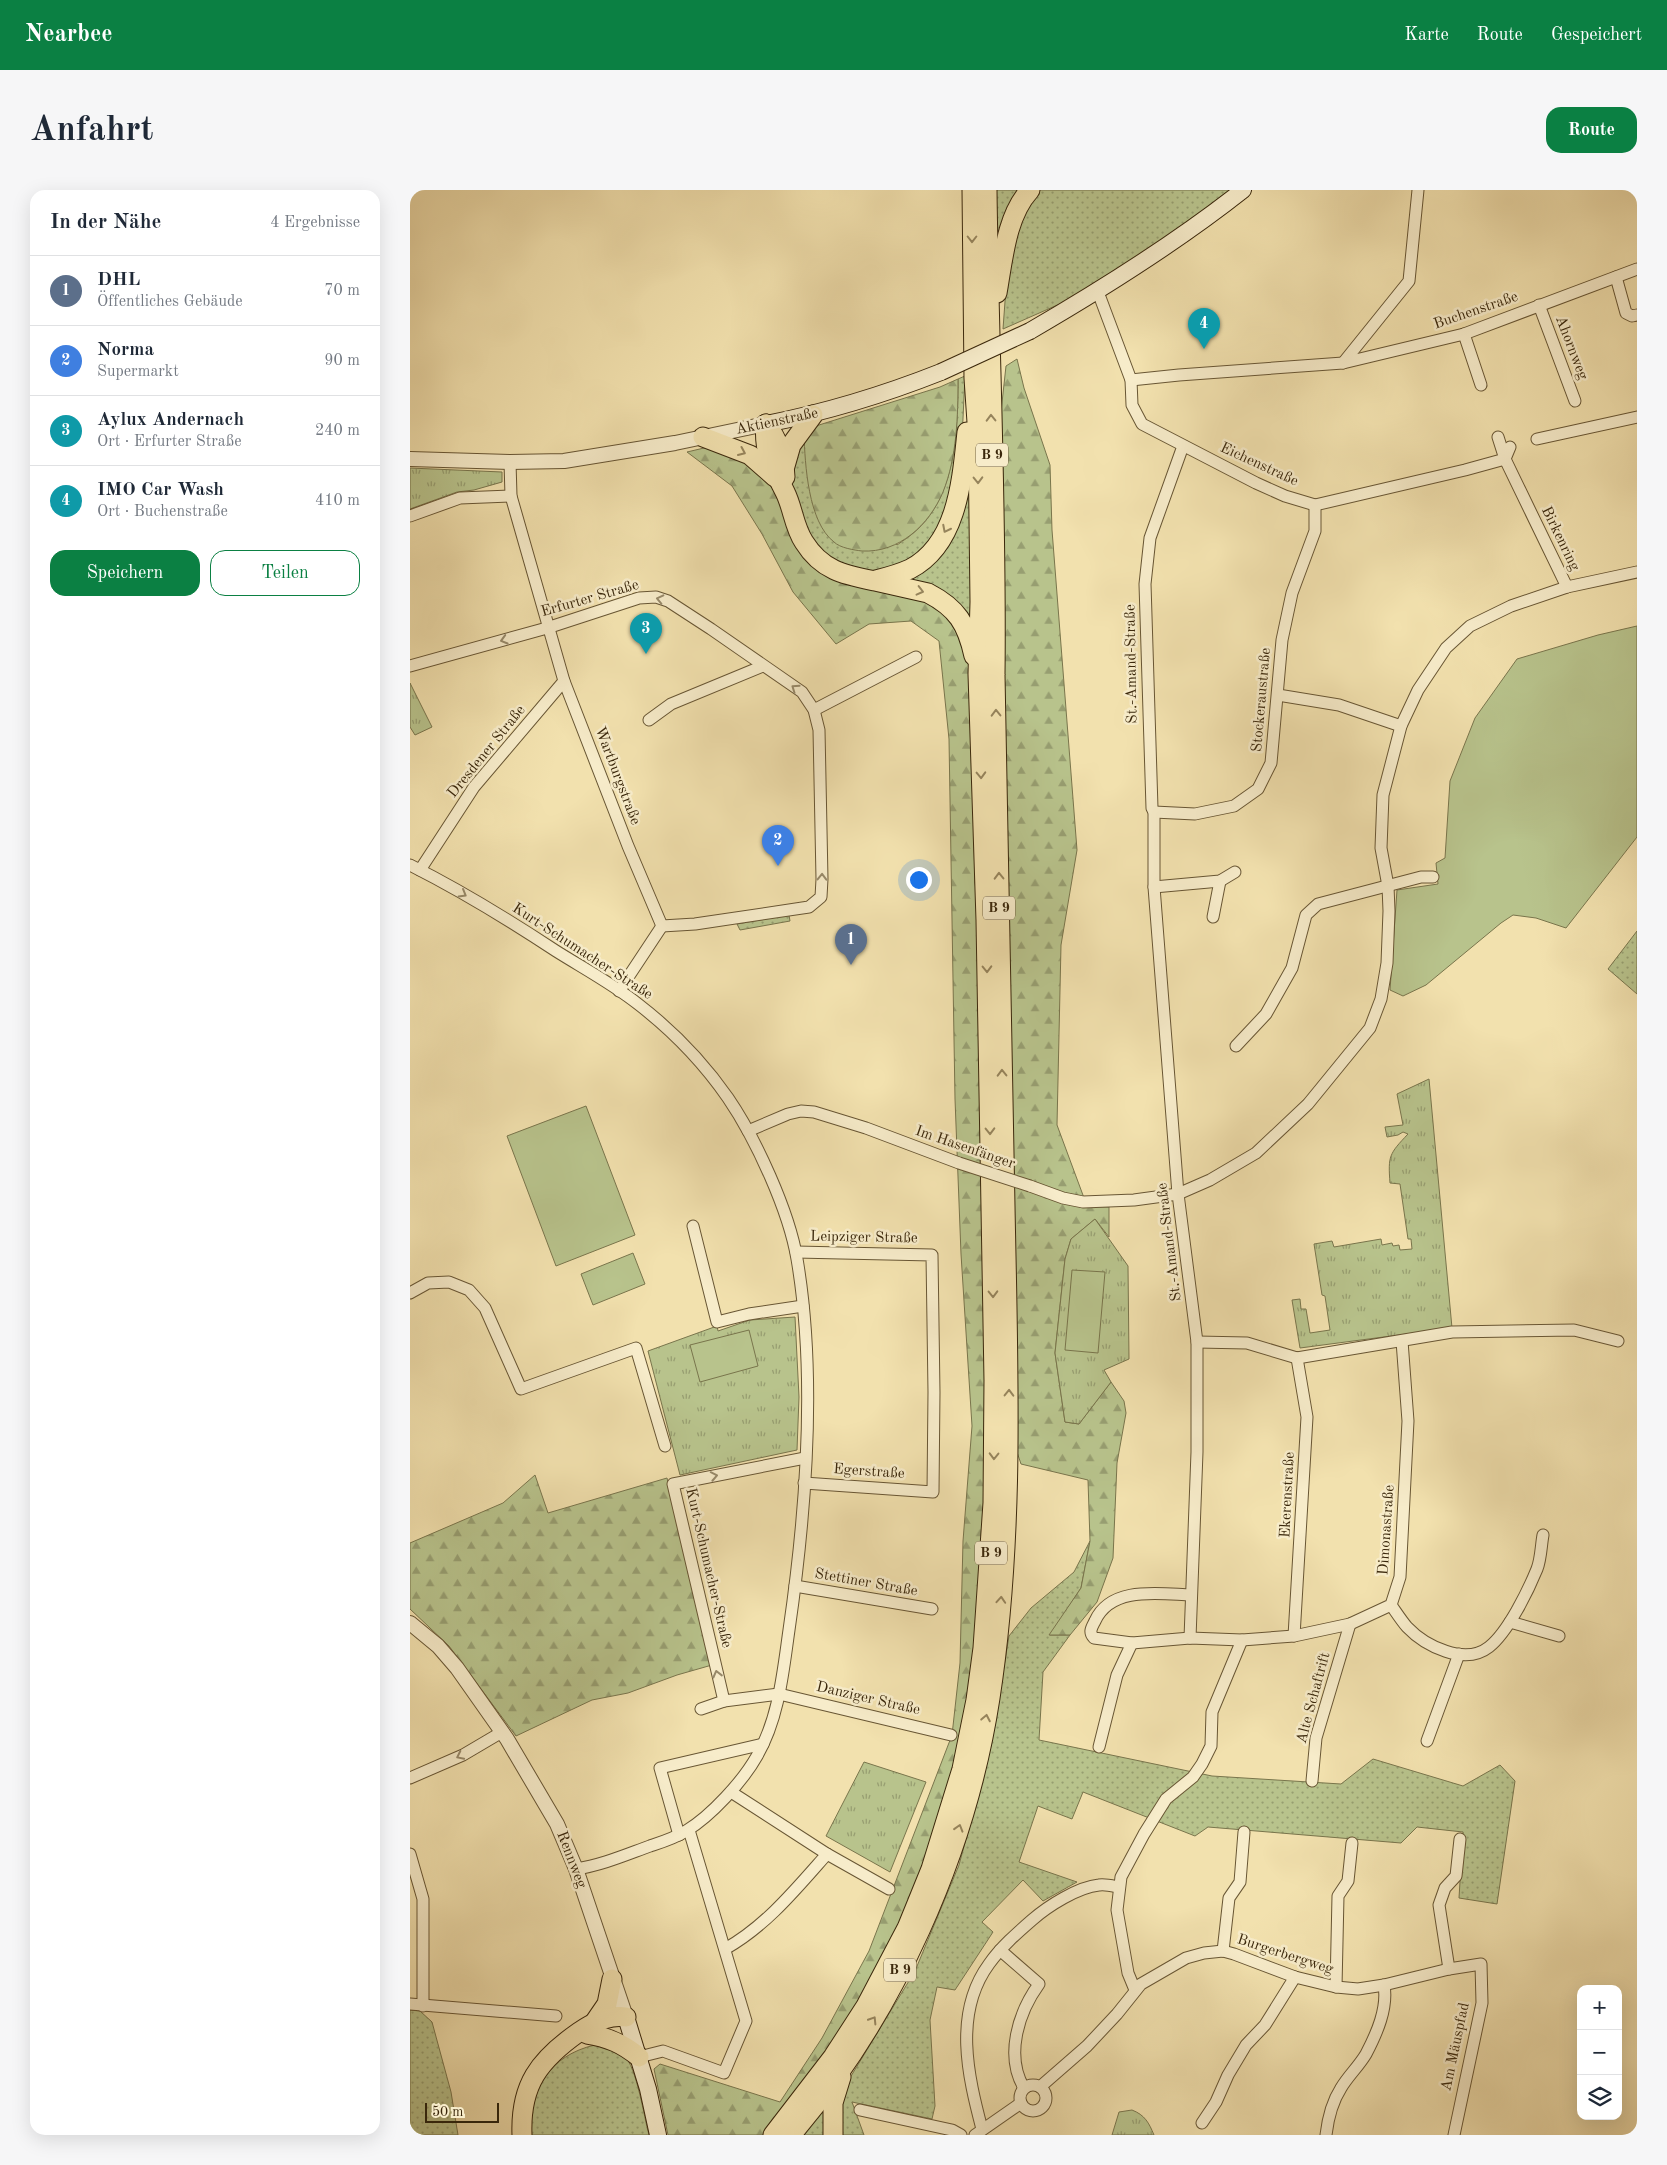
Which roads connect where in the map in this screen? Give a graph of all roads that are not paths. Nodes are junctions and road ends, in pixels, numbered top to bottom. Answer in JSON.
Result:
{"nodes":[{"id":1,"x":972,"y":190,"type":"edge"},
{"id":2,"x":987,"y":190,"type":"edge"},
{"id":3,"x":1030,"y":190,"type":"edge"},
{"id":4,"x":1242,"y":190,"type":"edge"},
{"id":5,"x":1418,"y":190,"type":"edge"},
{"id":6,"x":1637,"y":269,"type":"edge"},
{"id":7,"x":1616,"y":276,"type":"junction"},
{"id":8,"x":1098,"y":292,"type":"junction"},
{"id":9,"x":1539,"y":305,"type":"junction"},
{"id":10,"x":1637,"y":315,"type":"edge"},
{"id":11,"x":1464,"y":334,"type":"junction"},
{"id":12,"x":989,"y":338,"type":"junction"},
{"id":13,"x":1343,"y":363,"type":"junction"},
{"id":14,"x":974,"y":378,"type":"junction"},
{"id":15,"x":1131,"y":380,"type":"junction"},
{"id":16,"x":1481,"y":385,"type":"dead end"},
{"id":17,"x":1575,"y":401,"type":"dead end"},
{"id":18,"x":813,"y":415,"type":"junction"},
{"id":19,"x":1637,"y":417,"type":"edge"},
{"id":20,"x":766,"y":424,"type":"junction"},
{"id":21,"x":703,"y":437,"type":"junction"},
{"id":22,"x":1498,"y":437,"type":"dead end"},
{"id":23,"x":1537,"y":439,"type":"dead end"},
{"id":24,"x":1184,"y":446,"type":"junction"},
{"id":25,"x":1510,"y":446,"type":"dead end"},
{"id":26,"x":1505,"y":458,"type":"junction"},
{"id":27,"x":410,"y":459,"type":"edge"},
{"id":28,"x":510,"y":462,"type":"junction"},
{"id":29,"x":782,"y":479,"type":"junction"},
{"id":30,"x":511,"y":496,"type":"junction"},
{"id":31,"x":1315,"y":505,"type":"junction"},
{"id":32,"x":410,"y":516,"type":"edge"},
{"id":33,"x":1637,"y":572,"type":"edge"},
{"id":34,"x":873,"y":581,"type":"junction"},
{"id":35,"x":1567,"y":587,"type":"junction"},
{"id":36,"x":547,"y":628,"type":"junction"},
{"id":37,"x":916,"y":657,"type":"dead end"},
{"id":38,"x":410,"y":666,"type":"edge"},
{"id":39,"x":763,"y":666,"type":"junction"},
{"id":40,"x":978,"y":674,"type":"junction"},
{"id":41,"x":564,"y":681,"type":"junction"},
{"id":42,"x":1278,"y":695,"type":"junction"},
{"id":43,"x":814,"y":710,"type":"junction"},
{"id":44,"x":649,"y":720,"type":"dead end"},
{"id":45,"x":1401,"y":726,"type":"junction"},
{"id":46,"x":1154,"y":812,"type":"junction"},
{"id":47,"x":415,"y":868,"type":"edge"},
{"id":48,"x":1235,"y":872,"type":"dead end"},
{"id":49,"x":1433,"y":877,"type":"dead end"},
{"id":50,"x":1220,"y":881,"type":"junction"},
{"id":51,"x":1388,"y":886,"type":"junction"},
{"id":52,"x":1154,"y":887,"type":"junction"},
{"id":53,"x":1213,"y":916,"type":"dead end"},
{"id":54,"x":662,"y":926,"type":"junction"},
{"id":55,"x":619,"y":991,"type":"junction"},
{"id":56,"x":1236,"y":1046,"type":"dead end"},
{"id":57,"x":748,"y":1131,"type":"junction"},
{"id":58,"x":1178,"y":1194,"type":"junction"},
{"id":59,"x":693,"y":1226,"type":"dead end"},
{"id":60,"x":796,"y":1252,"type":"junction"},
{"id":61,"x":410,"y":1292,"type":"edge"},
{"id":62,"x":803,"y":1306,"type":"junction"},
{"id":63,"x":1402,"y":1341,"type":"junction"},
{"id":64,"x":1618,"y":1341,"type":"dead end"},
{"id":65,"x":1197,"y":1342,"type":"junction"},
{"id":66,"x":1296,"y":1358,"type":"junction"},
{"id":67,"x":665,"y":1446,"type":"dead end"},
{"id":68,"x":805,"y":1458,"type":"junction"},
{"id":69,"x":804,"y":1483,"type":"junction"},
{"id":70,"x":933,"y":1492,"type":"joint"},
{"id":71,"x":1543,"y":1535,"type":"dead end"},
{"id":72,"x":795,"y":1586,"type":"junction"},
{"id":73,"x":1192,"y":1595,"type":"junction"},
{"id":74,"x":1391,"y":1605,"type":"junction"},
{"id":75,"x":932,"y":1609,"type":"dead end"},
{"id":76,"x":1510,"y":1622,"type":"junction"},
{"id":77,"x":410,"y":1623,"type":"edge"},
{"id":78,"x":1350,"y":1624,"type":"junction"},
{"id":79,"x":1294,"y":1636,"type":"junction"},
{"id":80,"x":1559,"y":1636,"type":"dead end"},
{"id":81,"x":1190,"y":1638,"type":"junction"},
{"id":82,"x":1242,"y":1640,"type":"junction"},
{"id":83,"x":1132,"y":1643,"type":"junction"},
{"id":84,"x":1459,"y":1654,"type":"junction"},
{"id":85,"x":779,"y":1694,"type":"junction"},
{"id":86,"x":724,"y":1701,"type":"junction"},
{"id":87,"x":701,"y":1709,"type":"dead end"},
{"id":88,"x":502,"y":1732,"type":"junction"},
{"id":89,"x":951,"y":1735,"type":"dead end"},
{"id":90,"x":1427,"y":1741,"type":"dead end"},
{"id":91,"x":763,"y":1744,"type":"junction"},
{"id":92,"x":1099,"y":1747,"type":"dead end"},
{"id":93,"x":410,"y":1778,"type":"edge"},
{"id":94,"x":1312,"y":1781,"type":"dead end"},
{"id":95,"x":731,"y":1792,"type":"junction"},
{"id":96,"x":684,"y":1832,"type":"junction"},
{"id":97,"x":1244,"y":1832,"type":"dead end"},
{"id":98,"x":1460,"y":1839,"type":"dead end"},
{"id":99,"x":1352,"y":1843,"type":"dead end"},
{"id":100,"x":410,"y":1854,"type":"edge"},
{"id":101,"x":827,"y":1854,"type":"junction"},
{"id":102,"x":576,"y":1869,"type":"junction"},
{"id":103,"x":1118,"y":1887,"type":"junction"},
{"id":104,"x":889,"y":1889,"type":"dead end"},
{"id":105,"x":724,"y":1949,"type":"junction"},
{"id":106,"x":1000,"y":1950,"type":"junction"},
{"id":107,"x":1223,"y":1951,"type":"junction"},
{"id":108,"x":1481,"y":1964,"type":"joint"},
{"id":109,"x":1449,"y":1969,"type":"junction"},
{"id":110,"x":1295,"y":1977,"type":"junction"},
{"id":111,"x":612,"y":1978,"type":"junction"},
{"id":112,"x":1384,"y":1985,"type":"junction"},
{"id":113,"x":1336,"y":1987,"type":"junction"},
{"id":114,"x":1135,"y":1990,"type":"junction"},
{"id":115,"x":410,"y":2004,"type":"edge"},
{"id":116,"x":423,"y":2006,"type":"junction"},
{"id":117,"x":556,"y":2016,"type":"dead end"},
{"id":118,"x":626,"y":2018,"type":"junction"},
{"id":119,"x":591,"y":2029,"type":"junction"},
{"id":120,"x":639,"y":2057,"type":"junction"},
{"id":121,"x":847,"y":2061,"type":"junction"},
{"id":122,"x":1040,"y":2087,"type":"junction"},
{"id":123,"x":1024,"y":2088,"type":"junction"},
{"id":124,"x":1021,"y":2103,"type":"junction"},
{"id":125,"x":860,"y":2110,"type":"dead end"},
{"id":126,"x":1202,"y":2123,"type":"dead end"},
{"id":127,"x":978,"y":2132,"type":"edge"},
{"id":128,"x":522,"y":2135,"type":"edge"},
{"id":129,"x":658,"y":2135,"type":"edge"},
{"id":130,"x":773,"y":2135,"type":"edge"},
{"id":131,"x":791,"y":2135,"type":"edge"},
{"id":132,"x":833,"y":2135,"type":"edge"},
{"id":133,"x":961,"y":2135,"type":"edge"},
{"id":134,"x":1326,"y":2135,"type":"edge"},
{"id":135,"x":1454,"y":2135,"type":"edge"}],
"edges":[{"from":1,"to":14,"type":"highway","number":"B 9","one_way":true},
{"from":2,"to":12,"type":"highway","number":"B 9"},
{"from":3,"to":12,"type":"highway"},
{"from":4,"to":8,"type":"main road","name":"Aktienstraße"},
{"from":5,"to":13,"type":"street"},
{"from":6,"to":7,"type":"street","name":"Buchenstraße"},
{"from":7,"to":9,"type":"street","name":"Buchenstraße"},
{"from":7,"to":10,"type":"street"},
{"from":8,"to":15,"type":"street","name":"Eichenstraße"},
{"from":8,"to":18,"type":"main road","name":"Aktienstraße","bridge":true},
{"from":9,"to":11,"type":"street","name":"Buchenstraße"},
{"from":9,"to":17,"type":"street","name":"Ahornweg"},
{"from":11,"to":13,"type":"street","name":"Buchenstraße"},
{"from":11,"to":16,"type":"street"},
{"from":121,"to":12,"type":"highway","number":"B 9","one_way":true},
{"from":13,"to":15,"type":"street","name":"Buchenstraße"},
{"from":14,"to":34,"type":"highway","one_way":true},
{"from":14,"to":40,"type":"highway","number":"B 9","one_way":true},
{"from":15,"to":24,"type":"street","name":"Eichenstraße"},
{"from":18,"to":20,"type":"main road","name":"Aktienstraße"},
{"from":18,"to":29,"type":"highway"},
{"from":19,"to":23,"type":"street"},
{"from":20,"to":21,"type":"street","name":"Aktienstraße"},
{"from":20,"to":29,"type":"highway"},
{"from":21,"to":28,"type":"street","name":"Aktienstraße"},
{"from":21,"to":29,"type":"highway","one_way":true},
{"from":22,"to":26,"type":"street","name":"Birkenring"},
{"from":24,"to":31,"type":"street","name":"Eichenstraße"},
{"from":24,"to":46,"type":"street","name":"St.-Amand-Straße"},
{"from":25,"to":26,"type":"street"},
{"from":26,"to":31,"type":"street","name":"Eichenstraße"},
{"from":26,"to":35,"type":"street","name":"Birkenring"},
{"from":27,"to":28,"type":"street","name":"Aktienstraße"},
{"from":28,"to":30,"type":"street"},
{"from":29,"to":34,"type":"highway"},
{"from":30,"to":32,"type":"street"},
{"from":30,"to":36,"type":"street","name":"Wartburgstraße"},
{"from":31,"to":42,"type":"street","name":"Stockeraustraße"},
{"from":33,"to":35,"type":"street","name":"Birkenring"},
{"from":34,"to":40,"type":"highway","one_way":true},
{"from":35,"to":45,"type":"street","name":"Im Hasenfänger"},
{"from":36,"to":38,"type":"street","name":"Erfurter Straße","one_way":true},
{"from":39,"to":36,"type":"street","name":"Erfurter Straße","one_way":true},
{"from":36,"to":41,"type":"street","name":"Wartburgstraße"},
{"from":37,"to":43,"type":"street"},
{"from":43,"to":39,"type":"street","name":"Erfurter Straße","one_way":true},
{"from":39,"to":44,"type":"street"},
{"from":40,"to":130,"type":"highway","number":"B 9","one_way":true},
{"from":41,"to":47,"type":"street","name":"Dresdener Straße"},
{"from":41,"to":54,"type":"street","name":"Wartburgstraße"},
{"from":42,"to":45,"type":"street"},
{"from":42,"to":46,"type":"street","name":"Stockeraustraße"},
{"from":54,"to":43,"type":"street","name":"Erfurter Straße","one_way":true},
{"from":45,"to":51,"type":"street","name":"Im Hasenfänger"},
{"from":46,"to":52,"type":"street","name":"St.-Amand-Straße"},
{"from":47,"to":55,"type":"street","name":"Kurt-Schumacher-Straße","one_way":true},
{"from":48,"to":50,"type":"street"},
{"from":49,"to":51,"type":"street"},
{"from":50,"to":52,"type":"street"},
{"from":50,"to":53,"type":"street"},
{"from":51,"to":56,"type":"street"},
{"from":51,"to":58,"type":"street","name":"Im Hasenfänger"},
{"from":52,"to":58,"type":"street","name":"St.-Amand-Straße"},
{"from":54,"to":55,"type":"street"},
{"from":55,"to":57,"type":"street","name":"Kurt-Schumacher-Straße"},
{"from":57,"to":58,"type":"street","name":"Im Hasenfänger","bridge":true},
{"from":57,"to":60,"type":"street","name":"Kurt-Schumacher-Straße"},
{"from":58,"to":65,"type":"street","name":"St.-Amand-Straße"},
{"from":59,"to":62,"type":"street"},
{"from":60,"to":62,"type":"street","name":"Kurt-Schumacher-Straße"},
{"from":60,"to":70,"type":"street","name":"Leipziger Straße"},
{"from":61,"to":67,"type":"street"},
{"from":62,"to":68,"type":"street","name":"Kurt-Schumacher-Straße"},
{"from":63,"to":64,"type":"street"},
{"from":63,"to":66,"type":"street"},
{"from":63,"to":74,"type":"street","name":"Dimonastraße"},
{"from":65,"to":66,"type":"street"},
{"from":65,"to":73,"type":"street","name":"St.-Amand-Straße"},
{"from":66,"to":79,"type":"street","name":"Ekerenstraße"},
{"from":68,"to":69,"type":"street","name":"Kurt-Schumacher-Straße"},
{"from":86,"to":68,"type":"street","name":"Kurt-Schumacher-Straße","one_way":true},
{"from":69,"to":70,"type":"street","name":"Egerstraße"},
{"from":69,"to":72,"type":"street","name":"Kurt-Schumacher-Straße"},
{"from":71,"to":76,"type":"street"},
{"from":72,"to":75,"type":"street","name":"Stettiner Straße"},
{"from":72,"to":85,"type":"street","name":"Kurt-Schumacher-Straße"},
{"from":73,"to":81,"type":"street","name":"St.-Amand-Straße"},
{"from":73,"to":83,"type":"street"},
{"from":74,"to":78,"type":"street"},
{"from":74,"to":84,"type":"street"},
{"from":76,"to":80,"type":"street"},
{"from":76,"to":84,"type":"street"},
{"from":77,"to":88,"type":"street","name":"Rennweg"},
{"from":78,"to":79,"type":"street"},
{"from":78,"to":94,"type":"street","name":"Alte Schaftrift"},
{"from":79,"to":82,"type":"street"},
{"from":81,"to":82,"type":"street"},
{"from":81,"to":83,"type":"street"},
{"from":82,"to":103,"type":"street"},
{"from":83,"to":92,"type":"street"},
{"from":84,"to":90,"type":"street"},
{"from":85,"to":86,"type":"street"},
{"from":85,"to":89,"type":"street","name":"Danziger Straße"},
{"from":85,"to":91,"type":"street","name":"Kurt-Schumacher-Straße"},
{"from":86,"to":87,"type":"street"},
{"from":88,"to":93,"type":"street","one_way":true},
{"from":88,"to":102,"type":"street","name":"Rennweg"},
{"from":91,"to":95,"type":"street","name":"Kurt-Schumacher-Straße"},
{"from":91,"to":96,"type":"street"},
{"from":95,"to":96,"type":"street","name":"Kurt-Schumacher-Straße"},
{"from":95,"to":101,"type":"street"},
{"from":96,"to":102,"type":"street","name":"Kurt-Schumacher-Straße"},
{"from":96,"to":105,"type":"street"},
{"from":97,"to":107,"type":"street"},
{"from":98,"to":109,"type":"street"},
{"from":99,"to":113,"type":"street"},
{"from":100,"to":116,"type":"street"},
{"from":101,"to":104,"type":"street"},
{"from":101,"to":105,"type":"street"},
{"from":102,"to":111,"type":"street","name":"Rennweg"},
{"from":103,"to":106,"type":"street"},
{"from":103,"to":114,"type":"street"},
{"from":105,"to":120,"type":"street"},
{"from":106,"to":123,"type":"street"},
{"from":106,"to":127,"type":"street"},
{"from":107,"to":110,"type":"street","name":"Burgerbergweg"},
{"from":107,"to":114,"type":"street","name":"Burgerbergweg"},
{"from":108,"to":109,"type":"street","name":"Burgerbergweg"},
{"from":108,"to":135,"type":"street","name":"Am Mäuspfad"},
{"from":109,"to":112,"type":"street","name":"Burgerbergweg"},
{"from":110,"to":113,"type":"street","name":"Burgerbergweg"},
{"from":110,"to":126,"type":"street"},
{"from":111,"to":118,"type":"street","name":"Rennweg"},
{"from":111,"to":119,"type":"highway"},
{"from":112,"to":113,"type":"street","name":"Burgerbergweg"},
{"from":112,"to":134,"type":"street"},
{"from":114,"to":122,"type":"street","name":"Burgerbergweg"},
{"from":115,"to":116,"type":"street"},
{"from":116,"to":117,"type":"street"},
{"from":118,"to":119,"type":"highway"},
{"from":118,"to":120,"type":"main road","name":"Rennweg"},
{"from":119,"to":120,"type":"highway"},
{"from":119,"to":128,"type":"highway"},
{"from":120,"to":129,"type":"main road","name":"Rennweg"},
{"from":121,"to":131,"type":"highway","number":"B 9"},
{"from":121,"to":132,"type":"highway"},
{"from":122,"to":123,"type":"street"},
{"from":122,"to":124,"type":"street"},
{"from":123,"to":124,"type":"street"},
{"from":124,"to":127,"type":"street"},
{"from":125,"to":133,"type":"street"}]}
